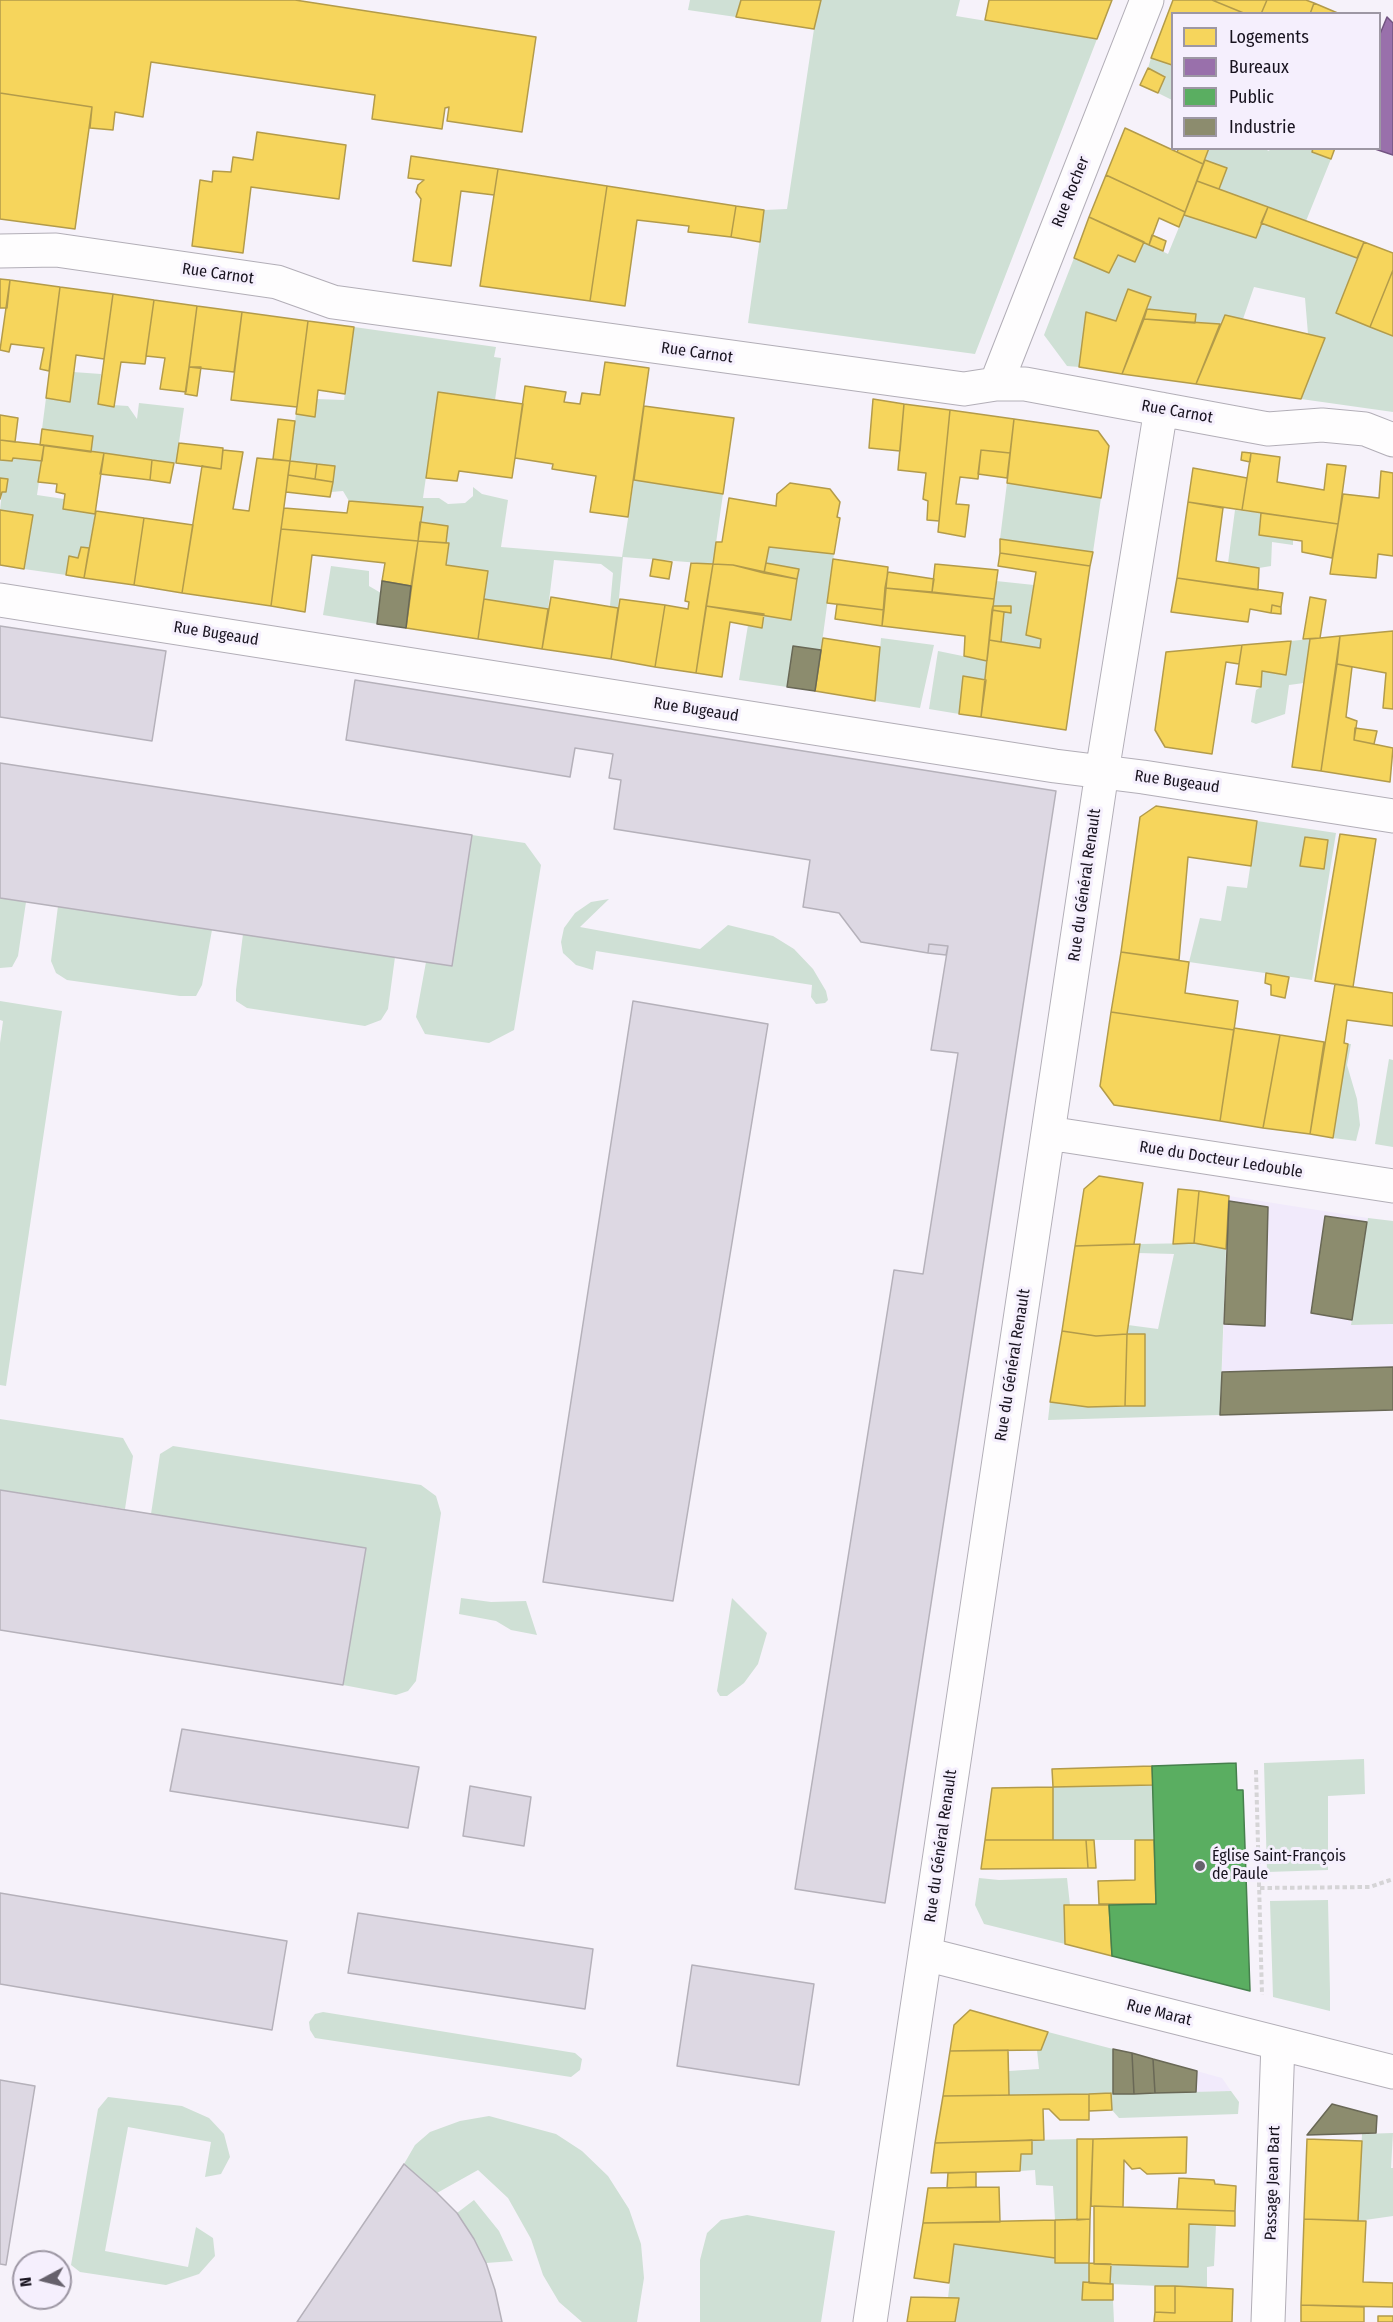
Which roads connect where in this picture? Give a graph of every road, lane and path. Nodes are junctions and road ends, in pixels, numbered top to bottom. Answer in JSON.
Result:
{"nodes":[{"id":1,"x":1147,"y":0,"type":"edge"},
{"id":2,"x":0,"y":251,"type":"edge"},
{"id":3,"x":996,"y":384,"type":"junction"},
{"id":4,"x":1161,"y":409,"type":"junction"},
{"id":5,"x":1393,"y":440,"type":"edge"},
{"id":6,"x":0,"y":600,"type":"edge"},
{"id":7,"x":1102,"y":772,"type":"junction"},
{"id":8,"x":1393,"y":816,"type":"edge"},
{"id":9,"x":1048,"y":1134,"type":"junction"},
{"id":10,"x":1393,"y":1186,"type":"edge"},
{"id":11,"x":1256,"y":1770,"type":"dead end"},
{"id":12,"x":1393,"y":1879,"type":"edge"},
{"id":13,"x":1260,"y":1888,"type":"junction"},
{"id":14,"x":926,"y":1954,"type":"junction"},
{"id":15,"x":1262,"y":2001,"type":"dead end"},
{"id":16,"x":1278,"y":2043,"type":"junction"},
{"id":17,"x":1393,"y":2072,"type":"edge"},
{"id":18,"x":870,"y":2322,"type":"edge"},
{"id":19,"x":1268,"y":2322,"type":"edge"}],
"edges":[{"from":1,"to":3,"type":"street","name":"Rue Rocher"},
{"from":2,"to":3,"type":"street","name":"Rue Carnot"},
{"from":3,"to":4,"type":"street","name":"Rue Carnot"},
{"from":4,"to":5,"type":"street","name":"Rue Carnot"},
{"from":4,"to":7,"type":"street","name":"Rue du Général Renault"},
{"from":6,"to":7,"type":"street","name":"Rue Bugeaud"},
{"from":7,"to":8,"type":"street","name":"Rue Bugeaud"},
{"from":7,"to":9,"type":"street","name":"Rue du Général Renault"},
{"from":9,"to":10,"type":"street","name":"Rue du Docteur Ledouble"},
{"from":9,"to":14,"type":"street","name":"Rue du Général Renault"},
{"from":11,"to":13,"type":"path"},
{"from":12,"to":13,"type":"path"},
{"from":13,"to":15,"type":"path"},
{"from":14,"to":16,"type":"street","name":"Rue Marat"},
{"from":14,"to":18,"type":"street","name":"Rue du Général Renault"},
{"from":16,"to":17,"type":"street","name":"Rue Marat"},
{"from":16,"to":19,"type":"street","name":"Passage Jean Bart"}]}
